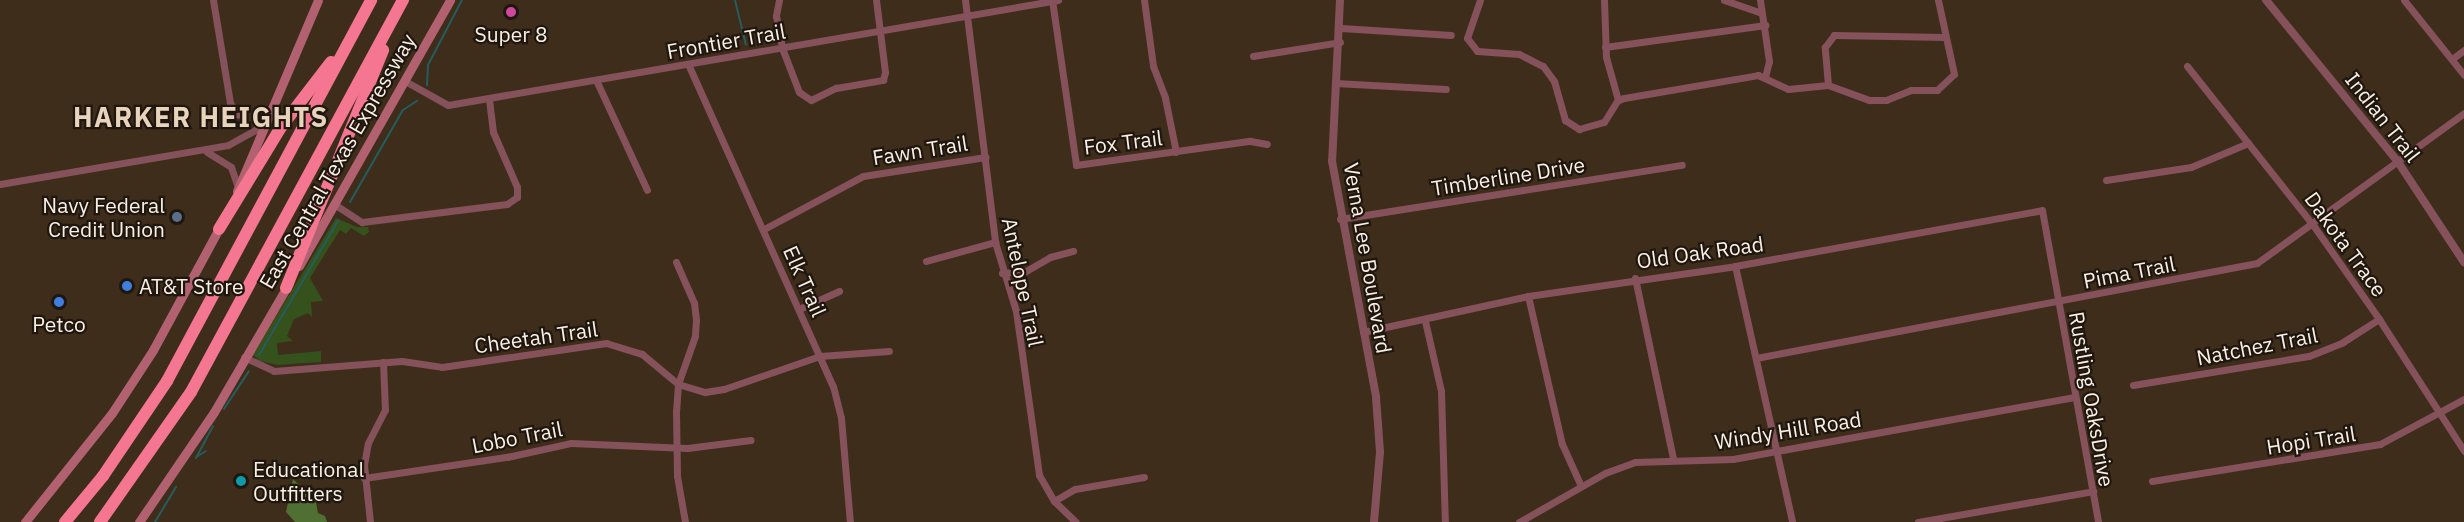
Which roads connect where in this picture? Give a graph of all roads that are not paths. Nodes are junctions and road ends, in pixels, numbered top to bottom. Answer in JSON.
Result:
{"nodes":[{"id":1,"x":213,"y":0,"type":"edge"},
{"id":2,"x":318,"y":0,"type":"edge"},
{"id":3,"x":371,"y":0,"type":"edge"},
{"id":4,"x":403,"y":0,"type":"edge"},
{"id":5,"x":450,"y":0,"type":"edge"},
{"id":6,"x":779,"y":0,"type":"edge"},
{"id":7,"x":876,"y":0,"type":"edge"},
{"id":8,"x":965,"y":0,"type":"edge"},
{"id":9,"x":1053,"y":0,"type":"edge"},
{"id":10,"x":1058,"y":0,"type":"edge"},
{"id":11,"x":1144,"y":0,"type":"edge"},
{"id":12,"x":1340,"y":0,"type":"edge"},
{"id":13,"x":1480,"y":0,"type":"edge"},
{"id":14,"x":1604,"y":0,"type":"edge"},
{"id":15,"x":1724,"y":0,"type":"edge"},
{"id":16,"x":1760,"y":0,"type":"edge"},
{"id":17,"x":1938,"y":0,"type":"edge"},
{"id":18,"x":2266,"y":0,"type":"edge"},
{"id":19,"x":2404,"y":0,"type":"edge"},
{"id":20,"x":1761,"y":13,"type":"junction"},
{"id":21,"x":968,"y":15,"type":"junction"},
{"id":22,"x":1765,"y":25,"type":"junction"},
{"id":23,"x":1341,"y":28,"type":"junction"},
{"id":24,"x":881,"y":30,"type":"junction"},
{"id":25,"x":387,"y":31,"type":"junction"},
{"id":26,"x":352,"y":35,"type":"junction"},
{"id":27,"x":1451,"y":35,"type":"dead end"},
{"id":28,"x":1946,"y":37,"type":"junction"},
{"id":29,"x":1340,"y":42,"type":"junction"},
{"id":30,"x":1605,"y":47,"type":"junction"},
{"id":31,"x":782,"y":48,"type":"junction"},
{"id":32,"x":2464,"y":50,"type":"edge"},
{"id":33,"x":1253,"y":56,"type":"dead end"},
{"id":34,"x":2452,"y":59,"type":"junction"},
{"id":35,"x":688,"y":64,"type":"junction"},
{"id":36,"x":2187,"y":66,"type":"dead end"},
{"id":37,"x":2464,"y":75,"type":"edge"},
{"id":38,"x":1765,"y":77,"type":"junction"},
{"id":39,"x":596,"y":80,"type":"junction"},
{"id":40,"x":405,"y":81,"type":"junction"},
{"id":41,"x":1335,"y":83,"type":"junction"},
{"id":42,"x":1828,"y":85,"type":"junction"},
{"id":43,"x":1446,"y":89,"type":"dead end"},
{"id":44,"x":489,"y":99,"type":"junction"},
{"id":45,"x":1618,"y":100,"type":"junction"},
{"id":46,"x":270,"y":112,"type":"junction"},
{"id":47,"x":2464,"y":113,"type":"edge"},
{"id":48,"x":238,"y":115,"type":"dead end"},
{"id":49,"x":2248,"y":142,"type":"junction"},
{"id":50,"x":1267,"y":144,"type":"dead end"},
{"id":51,"x":198,"y":151,"type":"junction"},
{"id":52,"x":1176,"y":152,"type":"junction"},
{"id":53,"x":986,"y":157,"type":"junction"},
{"id":54,"x":2398,"y":162,"type":"junction"},
{"id":55,"x":1682,"y":165,"type":"dead end"},
{"id":56,"x":2106,"y":180,"type":"dead end"},
{"id":57,"x":0,"y":184,"type":"edge"},
{"id":58,"x":238,"y":187,"type":"junction"},
{"id":59,"x":646,"y":190,"type":"dead end"},
{"id":60,"x":337,"y":206,"type":"junction"},
{"id":61,"x":2042,"y":210,"type":"joint"},
{"id":62,"x":1340,"y":219,"type":"junction"},
{"id":63,"x":2313,"y":225,"type":"junction"},
{"id":64,"x":219,"y":229,"type":"junction"},
{"id":65,"x":764,"y":229,"type":"junction"},
{"id":66,"x":995,"y":242,"type":"junction"},
{"id":67,"x":1073,"y":251,"type":"dead end"},
{"id":68,"x":926,"y":261,"type":"dead end"},
{"id":69,"x":676,"y":262,"type":"dead end"},
{"id":70,"x":2464,"y":262,"type":"edge"},
{"id":71,"x":1736,"y":266,"type":"junction"},
{"id":72,"x":1002,"y":273,"type":"junction"},
{"id":73,"x":1635,"y":278,"type":"junction"},
{"id":74,"x":286,"y":288,"type":"junction"},
{"id":75,"x":839,"y":291,"type":"dead end"},
{"id":76,"x":1528,"y":296,"type":"junction"},
{"id":77,"x":2058,"y":303,"type":"junction"},
{"id":78,"x":799,"y":309,"type":"junction"},
{"id":79,"x":2379,"y":319,"type":"junction"},
{"id":80,"x":1425,"y":321,"type":"junction"},
{"id":81,"x":1363,"y":332,"type":"junction"},
{"id":82,"x":889,"y":351,"type":"dead end"},
{"id":83,"x":820,"y":356,"type":"junction"},
{"id":84,"x":244,"y":357,"type":"junction"},
{"id":85,"x":1756,"y":358,"type":"junction"},
{"id":86,"x":383,"y":362,"type":"junction"},
{"id":87,"x":678,"y":384,"type":"junction"},
{"id":88,"x":2133,"y":385,"type":"dead end"},
{"id":89,"x":2074,"y":398,"type":"junction"},
{"id":90,"x":2464,"y":399,"type":"edge"},
{"id":91,"x":2438,"y":411,"type":"junction"},
{"id":92,"x":751,"y":440,"type":"dead end"},
{"id":93,"x":677,"y":446,"type":"junction"},
{"id":94,"x":1776,"y":451,"type":"junction"},
{"id":95,"x":2464,"y":451,"type":"edge"},
{"id":96,"x":1673,"y":459,"type":"junction"},
{"id":97,"x":1144,"y":477,"type":"dead end"},
{"id":98,"x":364,"y":478,"type":"junction"},
{"id":99,"x":2152,"y":481,"type":"dead end"},
{"id":100,"x":1581,"y":486,"type":"junction"},
{"id":101,"x":2093,"y":491,"type":"junction"},
{"id":102,"x":1054,"y":501,"type":"junction"},
{"id":103,"x":25,"y":522,"type":"edge"},
{"id":104,"x":65,"y":522,"type":"edge"},
{"id":105,"x":100,"y":522,"type":"edge"},
{"id":106,"x":139,"y":522,"type":"edge"},
{"id":107,"x":370,"y":522,"type":"edge"},
{"id":108,"x":685,"y":522,"type":"edge"},
{"id":109,"x":850,"y":522,"type":"edge"},
{"id":110,"x":1076,"y":522,"type":"edge"},
{"id":111,"x":1374,"y":522,"type":"edge"},
{"id":112,"x":1444,"y":522,"type":"edge"},
{"id":113,"x":1519,"y":522,"type":"edge"},
{"id":114,"x":1792,"y":522,"type":"edge"},
{"id":115,"x":1918,"y":522,"type":"edge"},
{"id":116,"x":2098,"y":522,"type":"edge"}],
"edges":[{"from":1,"to":48,"type":"street"},
{"from":2,"to":46,"type":"main road"},
{"from":3,"to":26,"type":"highway"},
{"from":4,"to":25,"type":"highway"},
{"from":5,"to":40,"type":"main road","name":"East Central Texas Expressway"},
{"from":6,"to":31,"type":"street"},
{"from":7,"to":24,"type":"street"},
{"from":8,"to":21,"type":"street","name":"Antelope Trail"},
{"from":9,"to":10,"type":"street","name":"Frontier Trail"},
{"from":9,"to":21,"type":"street","name":"Frontier Trail"},
{"from":9,"to":52,"type":"street","name":"Fox Trail"},
{"from":11,"to":52,"type":"street"},
{"from":12,"to":23,"type":"street","name":"Verna Lee Boulevard"},
{"from":13,"to":45,"type":"street"},
{"from":14,"to":30,"type":"street"},
{"from":15,"to":20,"type":"street"},
{"from":16,"to":20,"type":"street"},
{"from":17,"to":28,"type":"street"},
{"from":18,"to":54,"type":"street","name":"Indian Trail"},
{"from":19,"to":34,"type":"street"},
{"from":20,"to":22,"type":"street"},
{"from":21,"to":24,"type":"street","name":"Frontier Trail"},
{"from":21,"to":53,"type":"street","name":"Antelope Trail"},
{"from":22,"to":30,"type":"street"},
{"from":22,"to":38,"type":"street"},
{"from":23,"to":27,"type":"street"},
{"from":23,"to":29,"type":"street","name":"Verna Lee Boulevard"},
{"from":24,"to":31,"type":"street","name":"Frontier Trail"},
{"from":24,"to":31,"type":"street"},
{"from":25,"to":74,"type":"highway"},
{"from":25,"to":105,"type":"highway"},
{"from":26,"to":64,"type":"highway"},
{"from":26,"to":104,"type":"highway"},
{"from":28,"to":42,"type":"street"},
{"from":28,"to":42,"type":"street"},
{"from":29,"to":33,"type":"street"},
{"from":29,"to":41,"type":"street","name":"Verna Lee Boulevard"},
{"from":30,"to":45,"type":"street"},
{"from":31,"to":35,"type":"street","name":"Frontier Trail"},
{"from":32,"to":34,"type":"street"},
{"from":34,"to":37,"type":"street"},
{"from":35,"to":39,"type":"street","name":"Frontier Trail"},
{"from":35,"to":65,"type":"street","name":"Elk Trail"},
{"from":36,"to":49,"type":"street","name":"Dakota Trace"},
{"from":38,"to":42,"type":"street"},
{"from":38,"to":45,"type":"street"},
{"from":39,"to":44,"type":"street","name":"Frontier Trail"},
{"from":39,"to":59,"type":"street"},
{"from":40,"to":44,"type":"street","name":"Frontier Trail"},
{"from":40,"to":60,"type":"main road","name":"East Central Texas Expressway"},
{"from":41,"to":43,"type":"street"},
{"from":41,"to":62,"type":"street","name":"Verna Lee Boulevard"},
{"from":44,"to":60,"type":"street"},
{"from":46,"to":51,"type":"street"},
{"from":46,"to":58,"type":"main road"},
{"from":47,"to":54,"type":"street","name":"Pima Trail"},
{"from":49,"to":56,"type":"street"},
{"from":49,"to":63,"type":"street","name":"Dakota Trace"},
{"from":50,"to":52,"type":"street","name":"Fox Trail"},
{"from":51,"to":57,"type":"street"},
{"from":51,"to":58,"type":"street"},
{"from":53,"to":65,"type":"street","name":"Fawn Trail"},
{"from":53,"to":66,"type":"street","name":"Antelope Trail"},
{"from":54,"to":63,"type":"street","name":"Pima Trail"},
{"from":54,"to":70,"type":"street","name":"Indian Trail"},
{"from":55,"to":62,"type":"street","name":"Timberline Drive"},
{"from":58,"to":64,"type":"main road"},
{"from":60,"to":74,"type":"main road","name":"East Central Texas Expressway"},
{"from":61,"to":71,"type":"street","name":"Old Oak Road"},
{"from":61,"to":77,"type":"street","name":"Rustling OaksDrive"},
{"from":62,"to":81,"type":"street","name":"Verna Lee Boulevard"},
{"from":63,"to":77,"type":"street","name":"Pima Trail"},
{"from":63,"to":79,"type":"street","name":"Dakota Trace"},
{"from":64,"to":103,"type":"main road"},
{"from":65,"to":78,"type":"street","name":"Elk Trail"},
{"from":66,"to":68,"type":"street"},
{"from":66,"to":72,"type":"street","name":"Antelope Trail"},
{"from":67,"to":72,"type":"street"},
{"from":69,"to":87,"type":"street"},
{"from":71,"to":73,"type":"street","name":"Old Oak Road"},
{"from":71,"to":85,"type":"street"},
{"from":72,"to":102,"type":"street","name":"Antelope Trail"},
{"from":73,"to":76,"type":"street","name":"Old Oak Road"},
{"from":73,"to":96,"type":"street"},
{"from":74,"to":84,"type":"main road","name":"East Central Texas Expressway"},
{"from":75,"to":78,"type":"street"},
{"from":76,"to":80,"type":"street","name":"Old Oak Road"},
{"from":76,"to":100,"type":"street"},
{"from":77,"to":85,"type":"street","name":"Pima Trail"},
{"from":77,"to":89,"type":"street","name":"Rustling OaksDrive"},
{"from":78,"to":83,"type":"street","name":"Elk Trail"},
{"from":79,"to":88,"type":"street","name":"Natchez Trail"},
{"from":79,"to":91,"type":"street","name":"Dakota Trace"},
{"from":80,"to":81,"type":"street","name":"Old Oak Road"},
{"from":80,"to":112,"type":"street"},
{"from":81,"to":111,"type":"street","name":"Verna Lee Boulevard"},
{"from":82,"to":83,"type":"street","name":"Cheetah Trail"},
{"from":83,"to":87,"type":"street","name":"Cheetah Trail"},
{"from":83,"to":109,"type":"street","name":"Elk Trail"},
{"from":84,"to":86,"type":"street","name":"Cheetah Trail"},
{"from":84,"to":106,"type":"main road","name":"East Central Texas Expressway"},
{"from":85,"to":94,"type":"street"},
{"from":86,"to":87,"type":"street","name":"Cheetah Trail"},
{"from":86,"to":98,"type":"street"},
{"from":87,"to":93,"type":"street"},
{"from":89,"to":94,"type":"street","name":"Windy Hill Road"},
{"from":89,"to":101,"type":"street","name":"Rustling OaksDrive"},
{"from":90,"to":91,"type":"street","name":"Hopi Trail"},
{"from":91,"to":95,"type":"street","name":"Dakota Trace"},
{"from":91,"to":99,"type":"street","name":"Hopi Trail"},
{"from":92,"to":93,"type":"street","name":"Lobo Trail"},
{"from":93,"to":98,"type":"street","name":"Lobo Trail"},
{"from":93,"to":108,"type":"street"},
{"from":94,"to":96,"type":"street","name":"Windy Hill Road"},
{"from":94,"to":114,"type":"street"},
{"from":96,"to":100,"type":"street","name":"Windy Hill Road"},
{"from":97,"to":102,"type":"street"},
{"from":98,"to":107,"type":"street"},
{"from":100,"to":113,"type":"street","name":"Windy Hill Road"},
{"from":101,"to":115,"type":"street"},
{"from":101,"to":116,"type":"street","name":"Rustling OaksDrive"},
{"from":102,"to":110,"type":"street","name":"Antelope Trail"}]}
